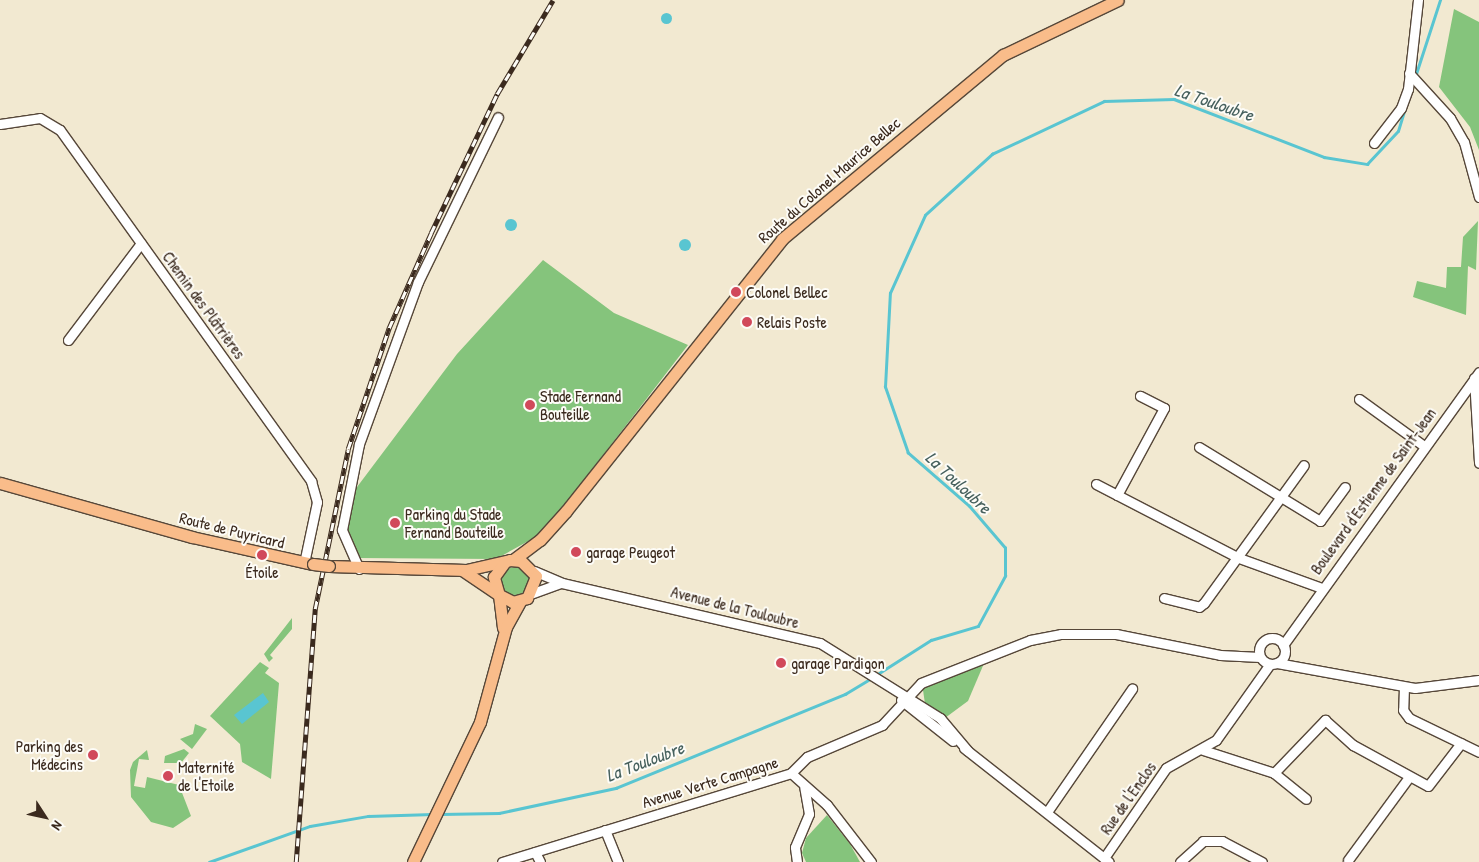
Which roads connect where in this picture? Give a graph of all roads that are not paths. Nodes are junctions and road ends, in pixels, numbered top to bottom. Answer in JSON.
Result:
{"nodes":[{"id":1,"x":1118,"y":0,"type":"edge"},
{"id":2,"x":1418,"y":0,"type":"edge"},
{"id":3,"x":1409,"y":73,"type":"junction"},
{"id":4,"x":498,"y":117,"type":"dead end"},
{"id":5,"x":0,"y":124,"type":"edge"},
{"id":6,"x":1374,"y":143,"type":"dead end"},
{"id":7,"x":1479,"y":197,"type":"edge"},
{"id":8,"x":141,"y":243,"type":"junction"},
{"id":9,"x":68,"y":340,"type":"dead end"},
{"id":10,"x":1477,"y":375,"type":"edge"},
{"id":11,"x":1140,"y":396,"type":"dead end"},
{"id":12,"x":1359,"y":399,"type":"dead end"},
{"id":13,"x":1424,"y":446,"type":"junction"},
{"id":14,"x":1199,"y":447,"type":"dead end"},
{"id":15,"x":1479,"y":463,"type":"edge"},
{"id":16,"x":1304,"y":465,"type":"dead end"},
{"id":17,"x":0,"y":483,"type":"edge"},
{"id":18,"x":1096,"y":484,"type":"dead end"},
{"id":19,"x":1345,"y":487,"type":"dead end"},
{"id":20,"x":1117,"y":495,"type":"junction"},
{"id":21,"x":1281,"y":497,"type":"junction"},
{"id":22,"x":540,"y":540,"type":"junction"},
{"id":23,"x":1239,"y":558,"type":"junction"},
{"id":24,"x":509,"y":561,"type":"junction"},
{"id":25,"x":309,"y":564,"type":"junction"},
{"id":26,"x":359,"y":569,"type":"junction"},
{"id":27,"x":533,"y":569,"type":"junction"},
{"id":28,"x":464,"y":570,"type":"junction"},
{"id":29,"x":562,"y":582,"type":"junction"},
{"id":30,"x":1322,"y":588,"type":"junction"},
{"id":31,"x":497,"y":591,"type":"junction"},
{"id":32,"x":533,"y":593,"type":"junction"},
{"id":33,"x":1164,"y":598,"type":"dead end"},
{"id":34,"x":520,"y":602,"type":"junction"},
{"id":35,"x":1291,"y":629,"type":"junction"},
{"id":36,"x":1276,"y":639,"type":"junction"},
{"id":37,"x":501,"y":646,"type":"junction"},
{"id":38,"x":1284,"y":648,"type":"junction"},
{"id":39,"x":1246,"y":655,"type":"joint"},
{"id":40,"x":1266,"y":659,"type":"junction"},
{"id":41,"x":1300,"y":668,"type":"junction"},
{"id":42,"x":1479,"y":680,"type":"edge"},
{"id":43,"x":1404,"y":687,"type":"junction"},
{"id":44,"x":1132,"y":689,"type":"dead end"},
{"id":45,"x":906,"y":701,"type":"junction"},
{"id":46,"x":1462,"y":743,"type":"junction"},
{"id":47,"x":1203,"y":750,"type":"junction"},
{"id":48,"x":1479,"y":752,"type":"edge"},
{"id":49,"x":791,"y":773,"type":"junction"},
{"id":50,"x":1274,"y":773,"type":"junction"},
{"id":51,"x":1409,"y":777,"type":"junction"},
{"id":52,"x":802,"y":783,"type":"junction"},
{"id":53,"x":1306,"y":799,"type":"dead end"},
{"id":54,"x":1047,"y":812,"type":"junction"},
{"id":55,"x":606,"y":830,"type":"junction"},
{"id":56,"x":535,"y":852,"type":"junction"},
{"id":57,"x":1107,"y":860,"type":"edge"},
{"id":58,"x":1348,"y":860,"type":"dead end"},
{"id":59,"x":413,"y":862,"type":"edge"},
{"id":60,"x":502,"y":862,"type":"edge"},
{"id":61,"x":540,"y":862,"type":"edge"},
{"id":62,"x":618,"y":862,"type":"edge"},
{"id":63,"x":797,"y":862,"type":"edge"},
{"id":64,"x":871,"y":862,"type":"edge"},
{"id":65,"x":1180,"y":862,"type":"edge"},
{"id":66,"x":1262,"y":862,"type":"edge"}],
"edges":[{"from":1,"to":22,"type":"main road","name":"Route du Colonel Maurice Bellec"},
{"from":2,"to":3,"type":"street"},
{"from":3,"to":6,"type":"street"},
{"from":3,"to":7,"type":"street"},
{"from":4,"to":26,"type":"street"},
{"from":5,"to":8,"type":"street","name":"Chemin des Plâtrières"},
{"from":8,"to":9,"type":"street"},
{"from":8,"to":25,"type":"street","name":"Chemin des Plâtrières"},
{"from":10,"to":13,"type":"street","name":"Boulevard d'Estienne de Saint-Jean"},
{"from":10,"to":15,"type":"street"},
{"from":11,"to":20,"type":"street"},
{"from":12,"to":13,"type":"street"},
{"from":13,"to":30,"type":"street","name":"Boulevard d'Estienne de Saint-Jean"},
{"from":14,"to":21,"type":"street"},
{"from":16,"to":21,"type":"street"},
{"from":17,"to":25,"type":"main road","name":"Route de Puyricard"},
{"from":18,"to":20,"type":"street"},
{"from":19,"to":21,"type":"street"},
{"from":20,"to":23,"type":"street"},
{"from":21,"to":23,"type":"street"},
{"from":22,"to":24,"type":"main road","name":"Route du Colonel Maurice Bellec"},
{"from":22,"to":27,"type":"main road","name":"Route du Colonel Maurice Bellec"},
{"from":23,"to":30,"type":"street"},
{"from":23,"to":33,"type":"street"},
{"from":24,"to":27,"type":"main road"},
{"from":24,"to":28,"type":"main road","name":"Route de Puyricard"},
{"from":24,"to":31,"type":"main road"},
{"from":25,"to":26,"type":"main road","name":"Route de Puyricard","bridge":true},
{"from":26,"to":28,"type":"main road","name":"Route de Puyricard"},
{"from":27,"to":29,"type":"street","name":"Avenue de la Touloubre"},
{"from":27,"to":32,"type":"main road"},
{"from":28,"to":31,"type":"main road","name":"Route de Puyricard"},
{"from":29,"to":32,"type":"street"},
{"from":29,"to":45,"type":"street","name":"Avenue de la Touloubre"},
{"from":30,"to":35,"type":"street","name":"Boulevard d'Estienne de Saint-Jean"},
{"from":31,"to":34,"type":"main road"},
{"from":31,"to":37,"type":"main road"},
{"from":32,"to":34,"type":"main road"},
{"from":34,"to":37,"type":"main road"},
{"from":35,"to":36,"type":"street","name":"Boulevard d'Estienne de Saint-Jean"},
{"from":35,"to":38,"type":"street","name":"Boulevard d'Estienne de Saint-Jean"},
{"from":36,"to":38,"type":"street"},
{"from":36,"to":40,"type":"street","name":"Boulevard d'Estienne de Saint-Jean"},
{"from":37,"to":59,"type":"main road"},
{"from":38,"to":40,"type":"street","name":"Boulevard d'Estienne de Saint-Jean"},
{"from":38,"to":41,"type":"street"},
{"from":39,"to":40,"type":"street","name":"Boulevard d'Estienne de Saint-Jean"},
{"from":39,"to":45,"type":"street","name":"Avenue Verte Campagne"},
{"from":40,"to":41,"type":"street"},
{"from":40,"to":47,"type":"street","name":"Rue de l'Enclos"},
{"from":41,"to":43,"type":"street"},
{"from":42,"to":43,"type":"street"},
{"from":43,"to":46,"type":"street"},
{"from":44,"to":54,"type":"street"},
{"from":45,"to":49,"type":"street","name":"Avenue Verte Campagne"},
{"from":45,"to":54,"type":"street","name":"Avenue de la Touloubre"},
{"from":46,"to":48,"type":"street"},
{"from":46,"to":51,"type":"street"},
{"from":47,"to":50,"type":"street"},
{"from":47,"to":57,"type":"street","name":"Rue de l'Enclos"},
{"from":49,"to":52,"type":"street"},
{"from":49,"to":55,"type":"street","name":"Avenue Verte Campagne"},
{"from":50,"to":51,"type":"street"},
{"from":50,"to":53,"type":"street"},
{"from":51,"to":58,"type":"street"},
{"from":52,"to":63,"type":"street"},
{"from":52,"to":64,"type":"street"},
{"from":54,"to":57,"type":"street","name":"Avenue de la Touloubre"},
{"from":55,"to":56,"type":"street","name":"Avenue Verte Campagne"},
{"from":55,"to":62,"type":"street"},
{"from":56,"to":60,"type":"street","name":"Avenue Verte Campagne"},
{"from":56,"to":61,"type":"street"},
{"from":65,"to":66,"type":"street"}]}
